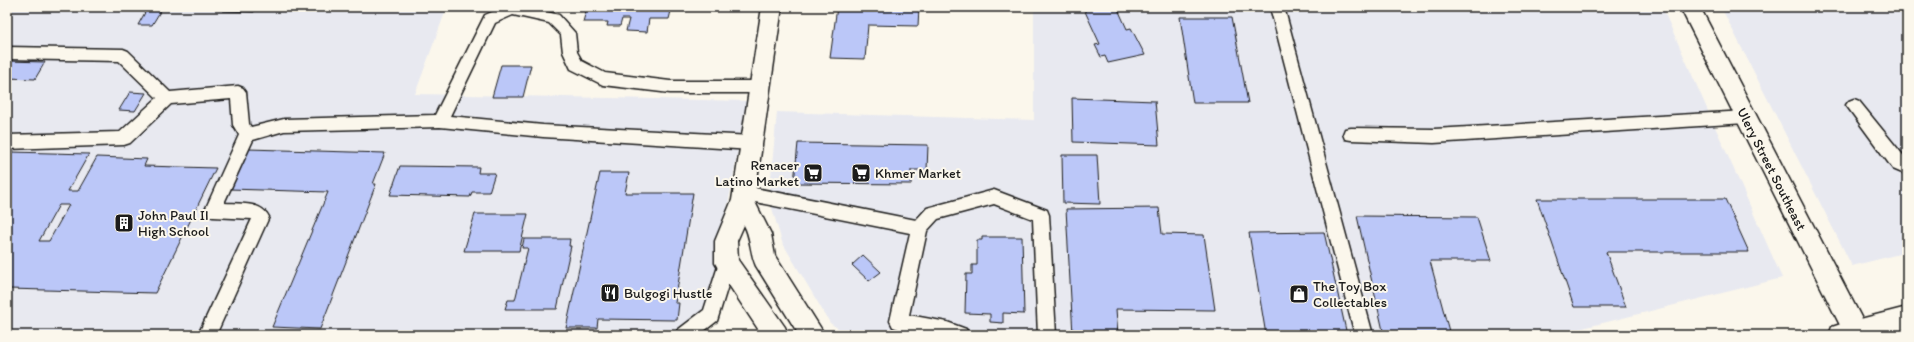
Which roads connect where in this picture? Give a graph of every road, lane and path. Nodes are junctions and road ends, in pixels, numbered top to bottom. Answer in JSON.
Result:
{"nodes":[{"id":1,"x":772,"y":7,"type":"edge"},
{"id":2,"x":1277,"y":7,"type":"edge"},
{"id":3,"x":1690,"y":7,"type":"edge"},
{"id":4,"x":7,"y":53,"type":"edge"},
{"id":5,"x":761,"y":87,"type":"junction"},
{"id":6,"x":167,"y":98,"type":"junction"},
{"id":7,"x":1854,"y":105,"type":"dead end"},
{"id":8,"x":1746,"y":117,"type":"junction"},
{"id":9,"x":440,"y":121,"type":"junction"},
{"id":10,"x":1351,"y":134,"type":"dead end"},
{"id":11,"x":247,"y":135,"type":"junction"},
{"id":12,"x":7,"y":142,"type":"edge"},
{"id":13,"x":752,"y":143,"type":"junction"},
{"id":14,"x":1907,"y":168,"type":"edge"},
{"id":15,"x":744,"y":196,"type":"junction"},
{"id":16,"x":919,"y":228,"type":"junction"},
{"id":17,"x":727,"y":263,"type":"junction"},
{"id":18,"x":1907,"y":318,"type":"edge"},
{"id":19,"x":1848,"y":333,"type":"edge"},
{"id":20,"x":207,"y":335,"type":"edge"},
{"id":21,"x":685,"y":335,"type":"edge"},
{"id":22,"x":776,"y":335,"type":"edge"},
{"id":23,"x":813,"y":335,"type":"edge"},
{"id":24,"x":960,"y":335,"type":"edge"},
{"id":25,"x":1047,"y":335,"type":"edge"},
{"id":26,"x":1364,"y":335,"type":"edge"}],
"edges":[{"from":1,"to":5,"type":"street"},
{"from":2,"to":26,"type":"lane"},
{"from":3,"to":8,"type":"street","name":"Ulery Street Southeast"},
{"from":4,"to":6,"type":"lane"},
{"from":5,"to":9,"type":"lane"},
{"from":5,"to":13,"type":"street"},
{"from":6,"to":11,"type":"lane"},
{"from":6,"to":12,"type":"lane"},
{"from":7,"to":14,"type":"lane"},
{"from":8,"to":10,"type":"lane"},
{"from":8,"to":19,"type":"street","name":"Ulery Street Southeast"},
{"from":9,"to":11,"type":"lane"},
{"from":9,"to":13,"type":"lane"},
{"from":11,"to":20,"type":"lane"},
{"from":13,"to":15,"type":"street"},
{"from":15,"to":16,"type":"lane"},
{"from":15,"to":17,"type":"street"},
{"from":15,"to":23,"type":"street"},
{"from":16,"to":24,"type":"lane"},
{"from":16,"to":25,"type":"lane"},
{"from":17,"to":21,"type":"lane"},
{"from":17,"to":22,"type":"street"},
{"from":18,"to":19,"type":"street"}]}
